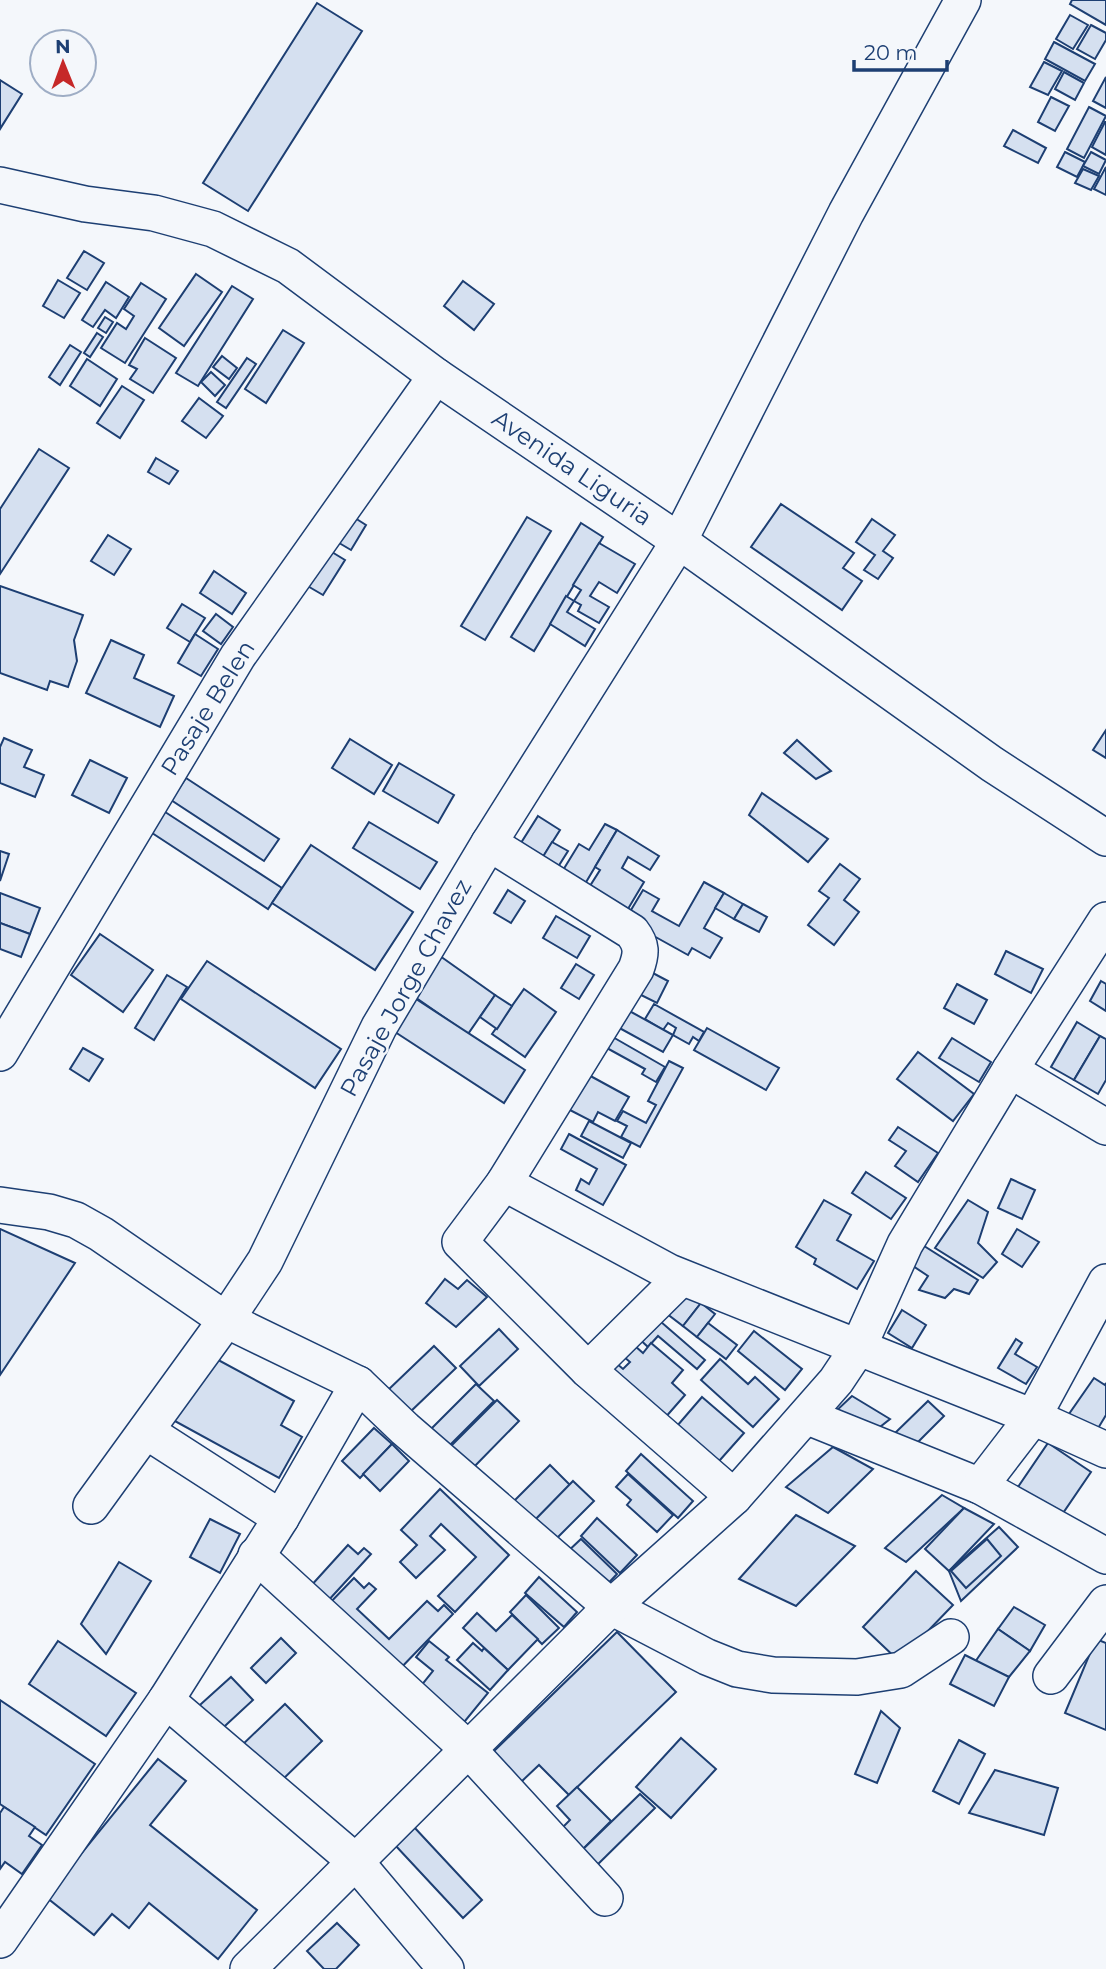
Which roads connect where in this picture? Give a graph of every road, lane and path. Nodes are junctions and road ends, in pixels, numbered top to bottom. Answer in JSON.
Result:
{"nodes":[{"id":1,"x":963,"y":0,"type":"edge"},
{"id":2,"x":0,"y":185,"type":"edge"},
{"id":3,"x":436,"y":376,"type":"junction"},
{"id":4,"x":679,"y":541,"type":"junction"},
{"id":5,"x":1106,"y":838,"type":"edge"},
{"id":6,"x":489,"y":843,"type":"junction"},
{"id":7,"x":1106,"y":920,"type":"edge"},
{"id":8,"x":0,"y":1053,"type":"edge"},
{"id":9,"x":1010,"y":1070,"type":"junction"},
{"id":10,"x":1106,"y":1127,"type":"edge"},
{"id":11,"x":504,"y":1183,"type":"junction"},
{"id":12,"x":0,"y":1205,"type":"edge"},
{"id":13,"x":681,"y":1278,"type":"junction"},
{"id":14,"x":1106,"y":1282,"type":"edge"},
{"id":15,"x":226,"y":1320,"type":"junction"},
{"id":16,"x":858,"y":1349,"type":"junction"},
{"id":17,"x":588,"y":1370,"type":"junction"},
{"id":18,"x":358,"y":1384,"type":"junction"},
{"id":19,"x":806,"y":1416,"type":"junction"},
{"id":20,"x":1033,"y":1417,"type":"junction"},
{"id":21,"x":146,"y":1431,"type":"junction"},
{"id":22,"x":1106,"y":1450,"type":"edge"},
{"id":23,"x":980,"y":1486,"type":"junction"},
{"id":24,"x":734,"y":1497,"type":"junction"},
{"id":25,"x":91,"y":1506,"type":"dead end"},
{"id":26,"x":281,"y":1518,"type":"junction"},
{"id":27,"x":256,"y":1555,"type":"junction"},
{"id":28,"x":1106,"y":1556,"type":"edge"},
{"id":29,"x":1106,"y":1603,"type":"edge"},
{"id":30,"x":611,"y":1607,"type":"junction"},
{"id":31,"x":951,"y":1637,"type":"dead end"},
{"id":32,"x":1051,"y":1676,"type":"dead end"},
{"id":33,"x":166,"y":1700,"type":"junction"},
{"id":34,"x":469,"y":1749,"type":"junction"},
{"id":35,"x":355,"y":1861,"type":"junction"},
{"id":36,"x":605,"y":1898,"type":"dead end"},
{"id":37,"x":0,"y":1940,"type":"edge"},
{"id":38,"x":248,"y":1969,"type":"edge"},
{"id":39,"x":446,"y":1969,"type":"edge"}],
"edges":[{"from":1,"to":4,"type":"street","name":"Pasaje Jorge Chavez"},
{"from":2,"to":3,"type":"street","name":"Avenida Liguria"},
{"from":3,"to":4,"type":"street","name":"Avenida Liguria"},
{"from":3,"to":8,"type":"street","name":"Pasaje Belen"},
{"from":4,"to":5,"type":"street","name":"Avenida Liguria"},
{"from":4,"to":6,"type":"street","name":"Pasaje Jorge Chavez"},
{"from":6,"to":11,"type":"street"},
{"from":6,"to":15,"type":"street","name":"Pasaje Jorge Chavez"},
{"from":7,"to":9,"type":"street"},
{"from":9,"to":10,"type":"street"},
{"from":9,"to":16,"type":"street"},
{"from":11,"to":13,"type":"street"},
{"from":11,"to":17,"type":"street"},
{"from":12,"to":15,"type":"street"},
{"from":13,"to":16,"type":"street"},
{"from":13,"to":17,"type":"street"},
{"from":14,"to":20,"type":"street"},
{"from":15,"to":18,"type":"street"},
{"from":15,"to":21,"type":"street","name":"Pasaje Jorge Chavez"},
{"from":16,"to":19,"type":"street"},
{"from":16,"to":20,"type":"street"},
{"from":17,"to":24,"type":"street"},
{"from":18,"to":26,"type":"street"},
{"from":18,"to":30,"type":"street"},
{"from":19,"to":23,"type":"street"},
{"from":19,"to":24,"type":"street"},
{"from":20,"to":22,"type":"street"},
{"from":20,"to":23,"type":"street"},
{"from":21,"to":25,"type":"street","name":"Pasaje Jorge Chavez"},
{"from":21,"to":26,"type":"street"},
{"from":23,"to":28,"type":"street"},
{"from":24,"to":30,"type":"street"},
{"from":26,"to":27,"type":"street"},
{"from":27,"to":33,"type":"street"},
{"from":27,"to":34,"type":"street"},
{"from":29,"to":32,"type":"street"},
{"from":30,"to":31,"type":"street"},
{"from":30,"to":34,"type":"street"},
{"from":33,"to":35,"type":"street"},
{"from":33,"to":37,"type":"street"},
{"from":34,"to":35,"type":"street"},
{"from":34,"to":36,"type":"street"},
{"from":35,"to":38,"type":"street"},
{"from":35,"to":39,"type":"street"}]}
